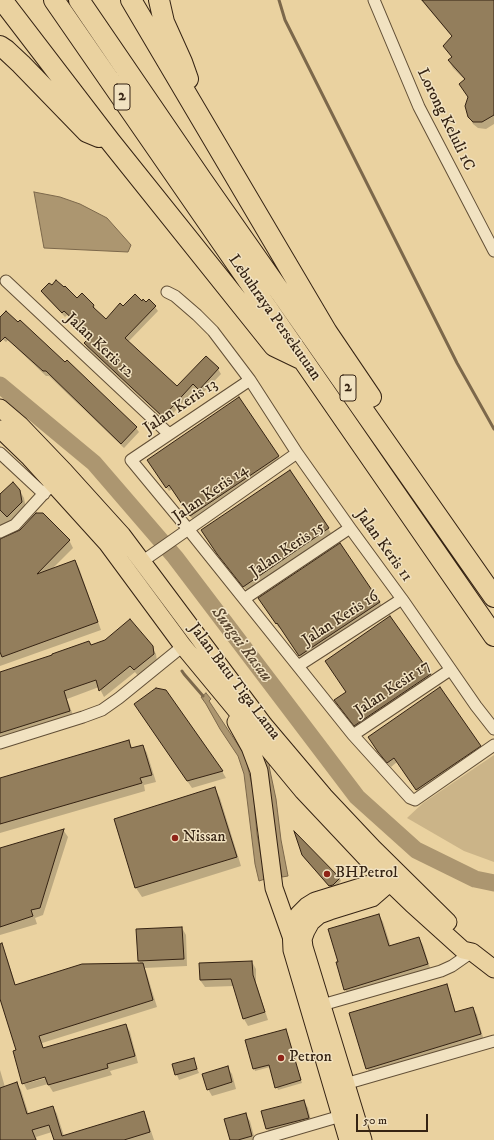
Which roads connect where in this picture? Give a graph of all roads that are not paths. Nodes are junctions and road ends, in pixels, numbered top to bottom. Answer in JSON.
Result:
{"nodes":[{"id":1,"x":2,"y":0,"type":"edge"},
{"id":2,"x":54,"y":0,"type":"edge"},
{"id":3,"x":79,"y":0,"type":"edge"},
{"id":4,"x":131,"y":0,"type":"edge"},
{"id":5,"x":159,"y":0,"type":"edge"},
{"id":6,"x":374,"y":0,"type":"edge"},
{"id":7,"x":0,"y":46,"type":"edge"},
{"id":8,"x":201,"y":119,"type":"junction"},
{"id":9,"x":110,"y":141,"type":"junction"},
{"id":10,"x":494,"y":251,"type":"edge"},
{"id":11,"x":6,"y":281,"type":"dead end"},
{"id":12,"x":167,"y":292,"type":"dead end"},
{"id":13,"x":303,"y":360,"type":"junction"},
{"id":14,"x":250,"y":380,"type":"junction"},
{"id":15,"x":0,"y":408,"type":"edge"},
{"id":16,"x":0,"y":429,"type":"edge"},
{"id":17,"x":169,"y":434,"type":"junction"},
{"id":18,"x":0,"y":452,"type":"edge"},
{"id":19,"x":297,"y":453,"type":"junction"},
{"id":20,"x":54,"y":483,"type":"junction"},
{"id":21,"x":350,"y":528,"type":"junction"},
{"id":22,"x":0,"y":532,"type":"edge"},
{"id":23,"x":184,"y":532,"type":"junction"},
{"id":24,"x":451,"y":535,"type":"junction"},
{"id":25,"x":149,"y":556,"type":"junction"},
{"id":26,"x":494,"y":597,"type":"edge"},
{"id":27,"x":244,"y":599,"type":"junction"},
{"id":28,"x":402,"y":599,"type":"junction"},
{"id":29,"x":494,"y":636,"type":"edge"},
{"id":30,"x":183,"y":646,"type":"junction"},
{"id":31,"x":298,"y":666,"type":"junction"},
{"id":32,"x":450,"y":670,"type":"junction"},
{"id":33,"x":215,"y":685,"type":"junction"},
{"id":34,"x":494,"y":729,"type":"edge"},
{"id":35,"x":353,"y":735,"type":"junction"},
{"id":36,"x":0,"y":743,"type":"edge"},
{"id":37,"x":494,"y":745,"type":"edge"},
{"id":38,"x":351,"y":842,"type":"junction"},
{"id":39,"x":391,"y":875,"type":"junction"},
{"id":40,"x":353,"y":888,"type":"junction"},
{"id":41,"x":372,"y":898,"type":"junction"},
{"id":42,"x":412,"y":904,"type":"junction"},
{"id":43,"x":290,"y":936,"type":"junction"},
{"id":44,"x":472,"y":952,"type":"junction"},
{"id":45,"x":494,"y":969,"type":"edge"},
{"id":46,"x":322,"y":1005,"type":"junction"},
{"id":47,"x":494,"y":1041,"type":"edge"},
{"id":48,"x":345,"y":1084,"type":"junction"},
{"id":49,"x":341,"y":1116,"type":"junction"},
{"id":50,"x":259,"y":1140,"type":"edge"},
{"id":51,"x":348,"y":1140,"type":"edge"},
{"id":52,"x":363,"y":1140,"type":"edge"}],
"edges":[{"from":1,"to":9,"type":"highway"},
{"from":2,"to":13,"type":"highway","name":"Lebuhraya Persekutuan","number":"2"},
{"from":3,"to":24,"type":"highway","name":"Lebuhraya Persekutuan","number":"2"},
{"from":4,"to":8,"type":"highway"},
{"from":5,"to":8,"type":"highway"},
{"from":6,"to":10,"type":"street","name":"Lorong Keluli 1C"},
{"from":7,"to":9,"type":"highway"},
{"from":8,"to":24,"type":"highway"},
{"from":9,"to":13,"type":"highway"},
{"from":11,"to":17,"type":"street","name":"Jalan Keris 12"},
{"from":12,"to":14,"type":"street","name":"Jalan Keris 11"},
{"from":13,"to":29,"type":"highway","name":"Lebuhraya Persekutuan","number":"2"},
{"from":14,"to":17,"type":"street","name":"Jalan Keris 13"},
{"from":14,"to":19,"type":"street","name":"Jalan Keris 11"},
{"from":15,"to":20,"type":"main road","name":"Jalan Batu Tiga Lama"},
{"from":16,"to":20,"type":"main road","name":"Jalan Batu Tiga Lama"},
{"from":17,"to":23,"type":"street","name":"Jalan Keris 13"},
{"from":18,"to":20,"type":"street"},
{"from":19,"to":21,"type":"street","name":"Jalan Keris 11"},
{"from":19,"to":23,"type":"street","name":"Jalan Keris 14"},
{"from":20,"to":22,"type":"street"},
{"from":20,"to":25,"type":"main road","name":"Jalan Batu Tiga Lama"},
{"from":20,"to":30,"type":"main road","name":"Jalan Batu Tiga Lama"},
{"from":21,"to":27,"type":"street","name":"Jalan Keris 15"},
{"from":21,"to":28,"type":"street","name":"Jalan Keris 11"},
{"from":23,"to":25,"type":"street","name":"Jalan Keris 14"},
{"from":23,"to":27,"type":"street"},
{"from":24,"to":26,"type":"highway","name":"Lebuhraya Persekutuan","number":"2"},
{"from":25,"to":39,"type":"main road","name":"Jalan Batu Tiga Lama"},
{"from":27,"to":31,"type":"street"},
{"from":28,"to":31,"type":"street","name":"Jalan Keris 16"},
{"from":28,"to":32,"type":"street","name":"Jalan Keris 11"},
{"from":30,"to":33,"type":"main road","name":"Jalan Batu Tiga Lama"},
{"from":30,"to":36,"type":"street"},
{"from":31,"to":35,"type":"street"},
{"from":32,"to":34,"type":"street","name":"Jalan Keris 11"},
{"from":32,"to":35,"type":"street","name":"Jalan Kesir 17"},
{"from":33,"to":38,"type":"main road","name":"Jalan Batu Tiga Lama"},
{"from":33,"to":43,"type":"main road"},
{"from":35,"to":37,"type":"street"},
{"from":38,"to":39,"type":"main road","name":"Jalan Batu Tiga Lama"},
{"from":38,"to":40,"type":"main road"},
{"from":39,"to":40,"type":"main road"},
{"from":39,"to":41,"type":"main road"},
{"from":39,"to":42,"type":"main road","name":"Jalan Batu Tiga Lama"},
{"from":39,"to":44,"type":"main road","name":"Jalan Batu Tiga Lama"},
{"from":40,"to":43,"type":"main road"},
{"from":41,"to":42,"type":"main road"},
{"from":41,"to":46,"type":"main road"},
{"from":42,"to":44,"type":"main road","name":"Jalan Batu Tiga Lama"},
{"from":43,"to":49,"type":"main road"},
{"from":44,"to":45,"type":"main road","name":"Jalan Batu Tiga Lama"},
{"from":44,"to":46,"type":"street"},
{"from":46,"to":48,"type":"main road"},
{"from":47,"to":48,"type":"street"},
{"from":48,"to":52,"type":"main road"},
{"from":49,"to":50,"type":"street"},
{"from":49,"to":51,"type":"main road"}]}
